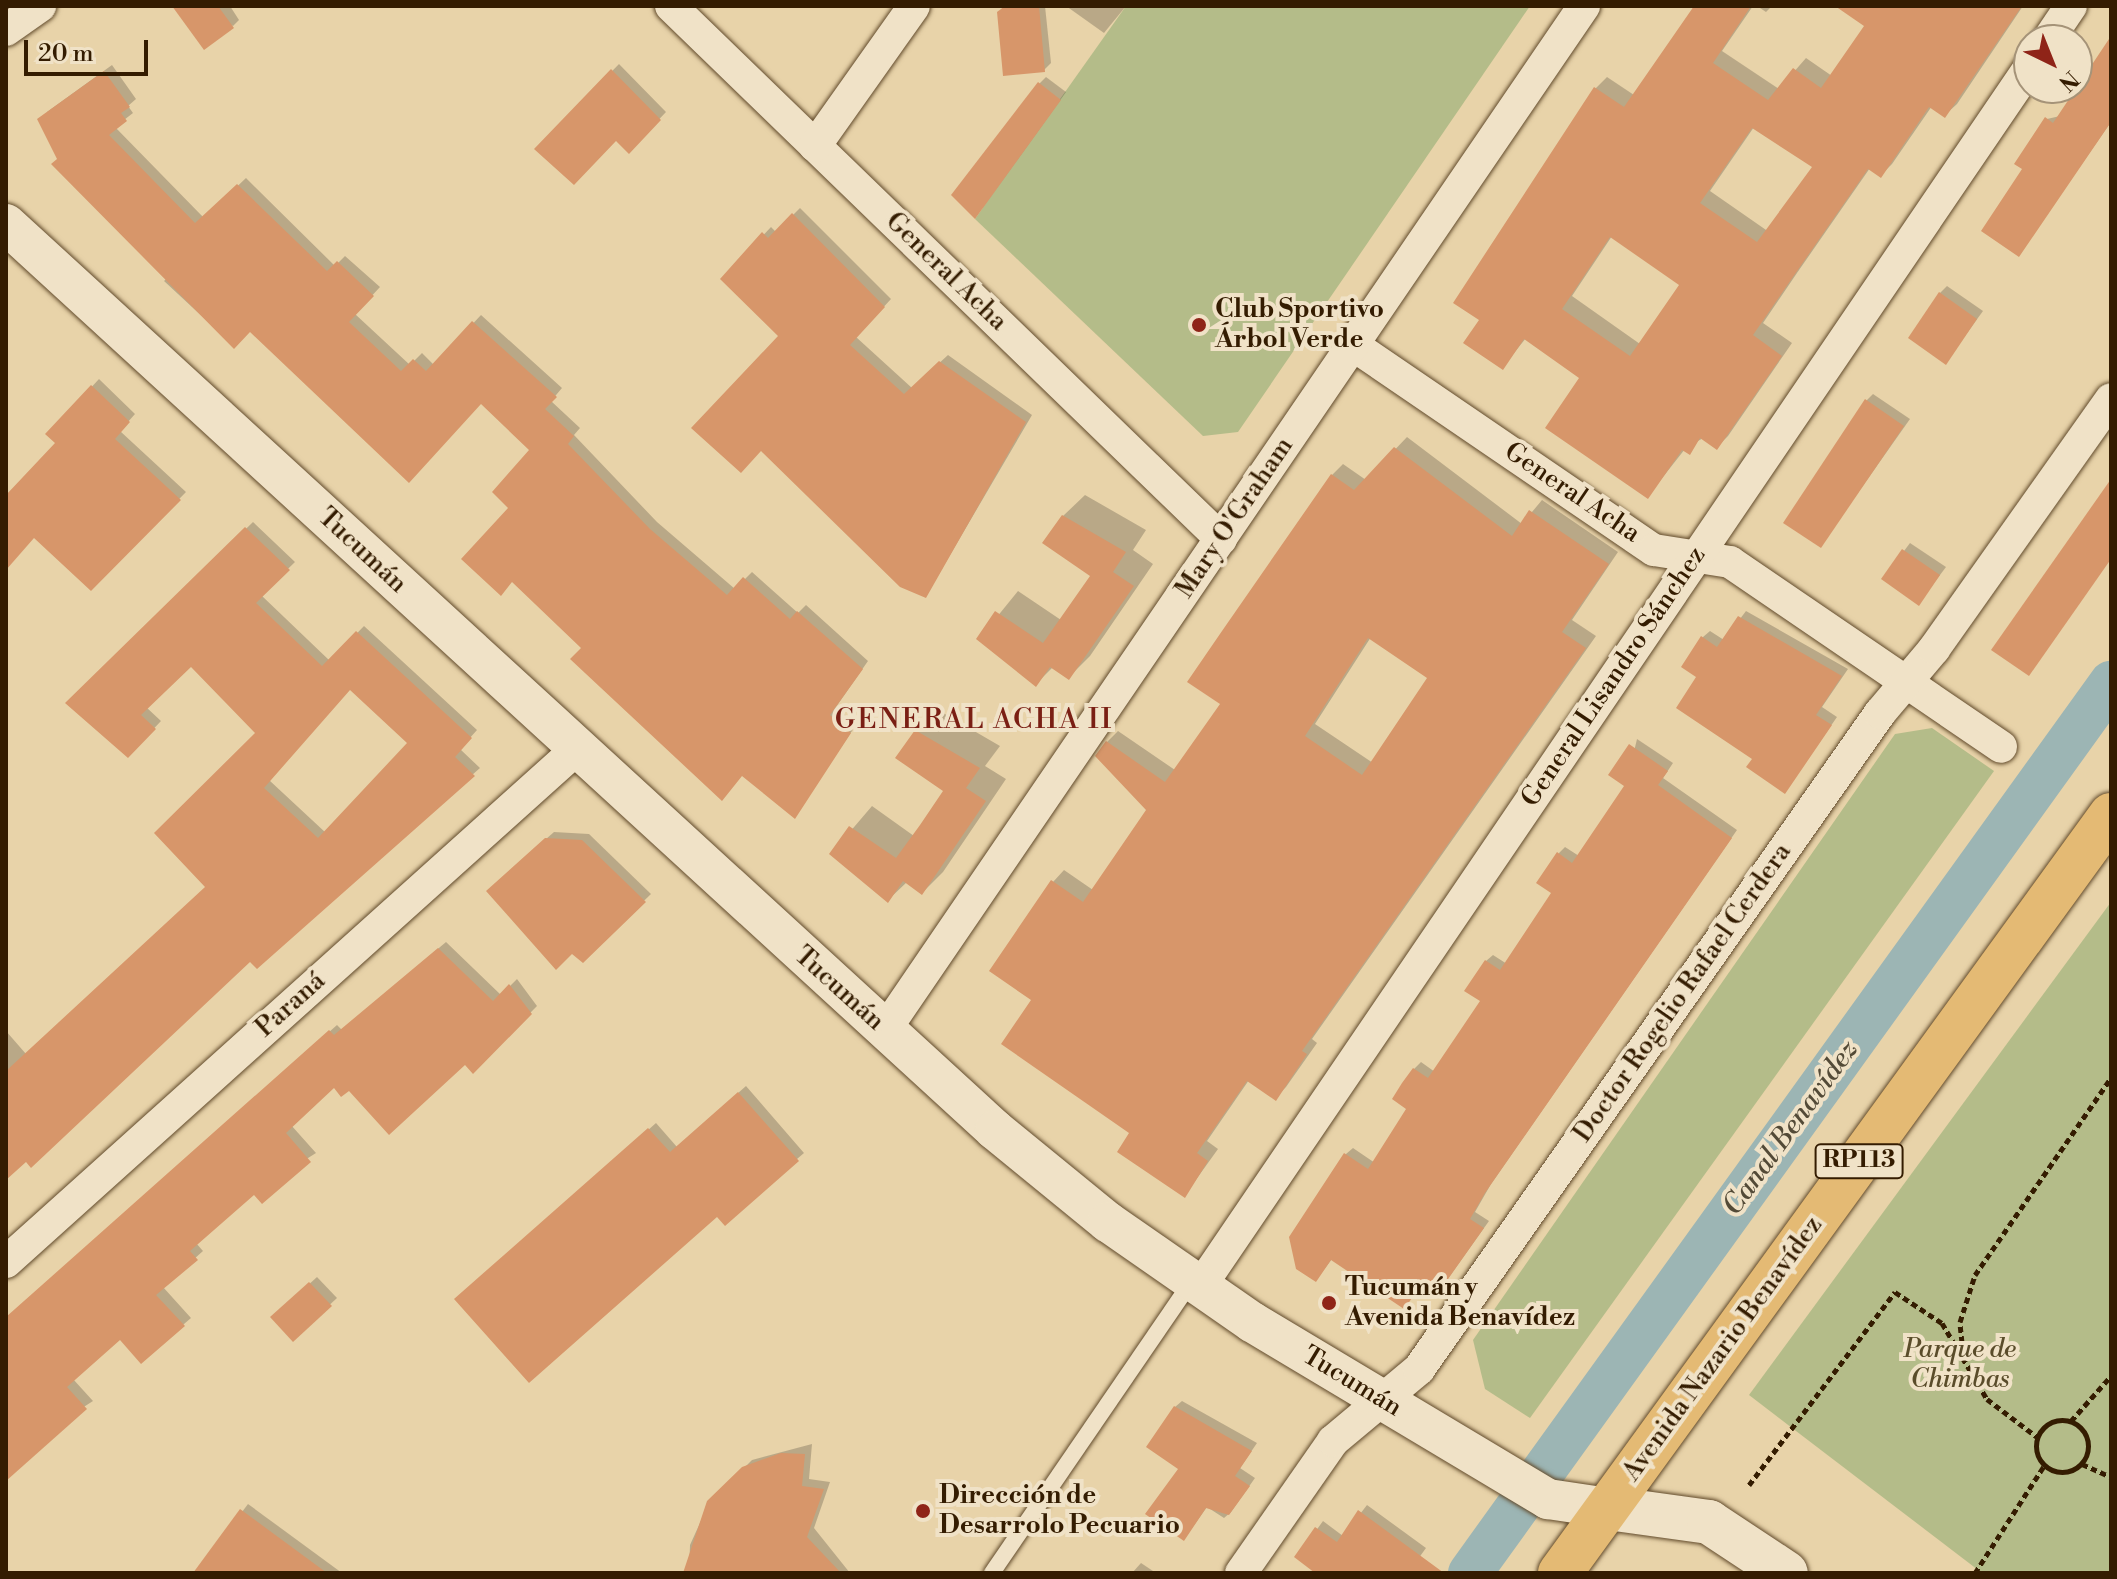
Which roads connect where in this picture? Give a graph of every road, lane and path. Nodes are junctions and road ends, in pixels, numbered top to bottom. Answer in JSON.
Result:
{"nodes":[{"id":1,"x":40,"y":6,"type":"edge"},
{"id":2,"x":671,"y":6,"type":"edge"},
{"id":3,"x":914,"y":6,"type":"edge"},
{"id":4,"x":1584,"y":6,"type":"edge"},
{"id":5,"x":2071,"y":6,"type":"edge"},
{"id":6,"x":2059,"y":24,"type":"edge"},
{"id":7,"x":6,"y":30,"type":"edge"},
{"id":8,"x":2013,"y":91,"type":"edge"},
{"id":9,"x":815,"y":146,"type":"junction"},
{"id":10,"x":6,"y":224,"type":"edge"},
{"id":11,"x":1353,"y":345,"type":"junction"},
{"id":12,"x":2111,"y":399,"type":"edge"},
{"id":13,"x":1221,"y":539,"type":"junction"},
{"id":14,"x":1696,"y":557,"type":"junction"},
{"id":15,"x":1906,"y":682,"type":"junction"},
{"id":16,"x":2001,"y":747,"type":"dead end"},
{"id":17,"x":577,"y":749,"type":"junction"},
{"id":18,"x":2111,"y":815,"type":"edge"},
{"id":19,"x":885,"y":1030,"type":"junction"},
{"id":20,"x":2111,"y":1078,"type":"edge"},
{"id":21,"x":6,"y":1262,"type":"edge"},
{"id":22,"x":1196,"y":1284,"type":"junction"},
{"id":23,"x":1963,"y":1354,"type":"junction"},
{"id":24,"x":2111,"y":1376,"type":"edge"},
{"id":25,"x":1382,"y":1400,"type":"junction"},
{"id":26,"x":2071,"y":1421,"type":"junction"},
{"id":27,"x":2037,"y":1437,"type":"junction"},
{"id":28,"x":2082,"y":1464,"type":"junction"},
{"id":29,"x":2044,"y":1466,"type":"junction"},
{"id":30,"x":2111,"y":1477,"type":"edge"},
{"id":31,"x":1749,"y":1485,"type":"dead end"},
{"id":32,"x":1608,"y":1508,"type":"junction"},
{"id":33,"x":992,"y":1573,"type":"edge"},
{"id":34,"x":1241,"y":1573,"type":"edge"},
{"id":35,"x":1560,"y":1573,"type":"edge"},
{"id":36,"x":1786,"y":1573,"type":"edge"},
{"id":37,"x":1975,"y":1573,"type":"edge"}],
"edges":[{"from":1,"to":7,"type":"street"},
{"from":2,"to":9,"type":"street","name":"General Acha"},
{"from":3,"to":9,"type":"street"},
{"from":4,"to":11,"type":"street","name":"Mary O'Graham"},
{"from":5,"to":6,"type":"street"},
{"from":8,"to":14,"type":"street","name":"General Lisandro Sánchez"},
{"from":9,"to":13,"type":"street","name":"General Acha"},
{"from":10,"to":17,"type":"street","name":"Tucumán"},
{"from":11,"to":13,"type":"street","name":"Mary O'Graham"},
{"from":11,"to":14,"type":"street","name":"General Acha"},
{"from":12,"to":15,"type":"street","name":"Doctor Rogelio Rafael Cerdera"},
{"from":13,"to":19,"type":"street","name":"Mary O'Graham"},
{"from":14,"to":15,"type":"street","name":"General Acha"},
{"from":14,"to":22,"type":"street","name":"General Lisandro Sánchez"},
{"from":15,"to":16,"type":"street","name":"General Acha"},
{"from":15,"to":25,"type":"street","name":"Doctor Rogelio Rafael Cerdera"},
{"from":17,"to":19,"type":"street","name":"Tucumán"},
{"from":17,"to":21,"type":"street","name":"Paraná"},
{"from":18,"to":32,"type":"main road","name":"Avenida Nazario Benavídez","number":"RP113"},
{"from":19,"to":22,"type":"street","name":"Tucumán"},
{"from":20,"to":23,"type":"path"},
{"from":22,"to":25,"type":"street","name":"Tucumán"},
{"from":22,"to":33,"type":"lane"},
{"from":23,"to":27,"type":"path"},
{"from":23,"to":31,"type":"path"},
{"from":24,"to":26,"type":"path"},
{"from":25,"to":32,"type":"street","name":"Tucumán"},
{"from":25,"to":34,"type":"street","name":"Doctor Rogelio Rafael Cerdera"},
{"from":26,"to":27,"type":"path"},
{"from":26,"to":28,"type":"path"},
{"from":27,"to":29,"type":"path"},
{"from":28,"to":29,"type":"path"},
{"from":28,"to":30,"type":"path"},
{"from":29,"to":37,"type":"path"},
{"from":32,"to":35,"type":"main road","name":"Avenida Nazario Benavídez","number":"RP113"},
{"from":32,"to":36,"type":"main road","name":"Tucumán"}]}
